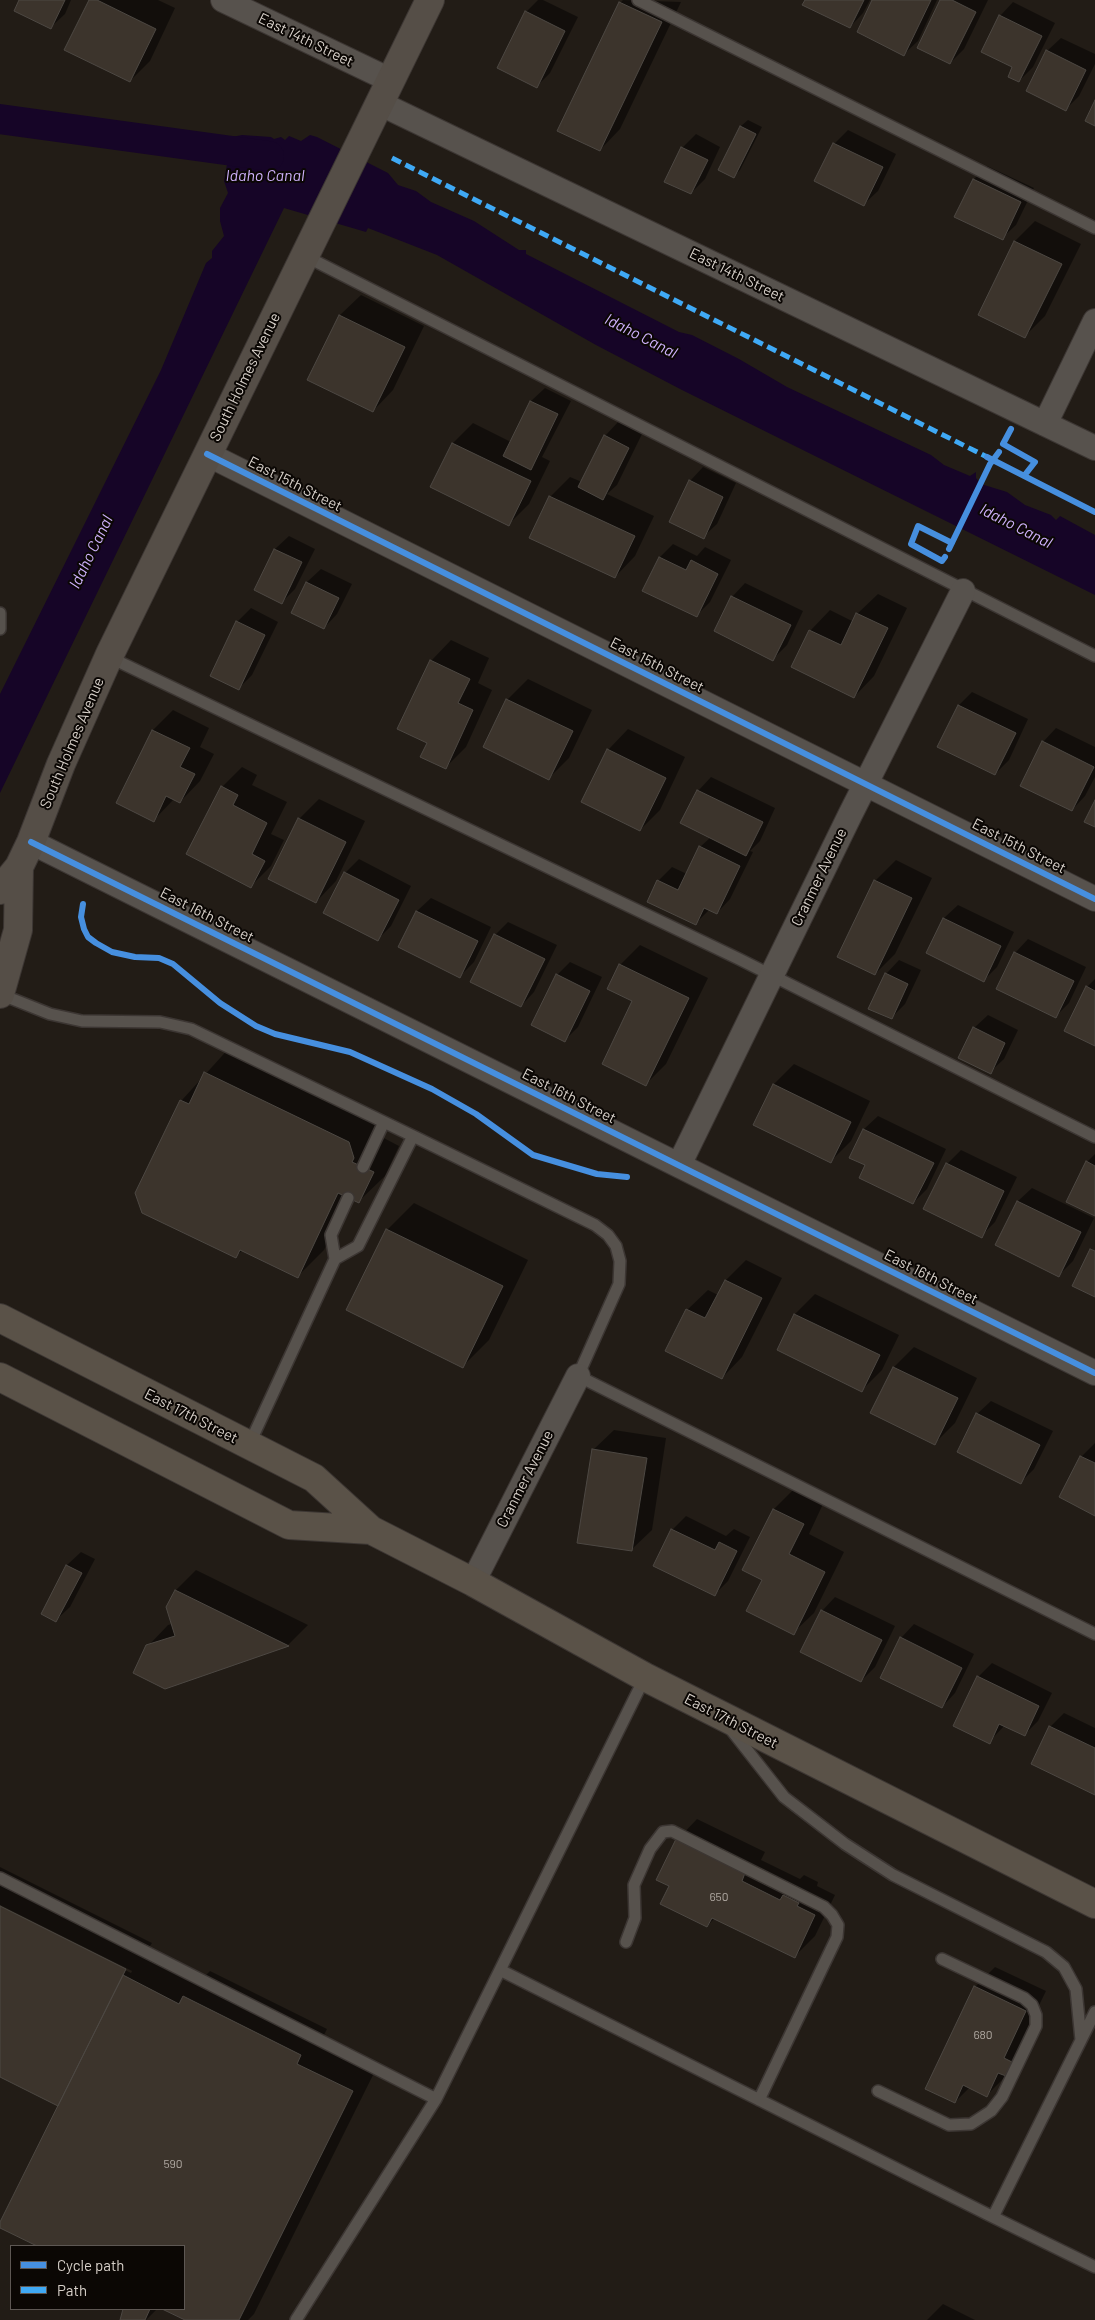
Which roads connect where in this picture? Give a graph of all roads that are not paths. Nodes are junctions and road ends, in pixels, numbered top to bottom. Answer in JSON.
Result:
{"nodes":[{"id":1,"x":222,"y":0,"type":"edge"},
{"id":2,"x":430,"y":0,"type":"edge"},
{"id":3,"x":638,"y":0,"type":"edge"},
{"id":4,"x":384,"y":92,"type":"junction"},
{"id":5,"x":1095,"y":228,"type":"edge"},
{"id":6,"x":304,"y":255,"type":"junction"},
{"id":7,"x":1095,"y":321,"type":"edge"},
{"id":8,"x":1046,"y":424,"type":"junction"},
{"id":9,"x":1095,"y":448,"type":"edge"},
{"id":10,"x":207,"y":454,"type":"junction"},
{"id":11,"x":963,"y":591,"type":"junction"},
{"id":12,"x":0,"y":613,"type":"edge"},
{"id":13,"x":0,"y":629,"type":"edge"},
{"id":14,"x":1095,"y":656,"type":"edge"},
{"id":15,"x":109,"y":657,"type":"junction"},
{"id":16,"x":865,"y":783,"type":"junction"},
{"id":17,"x":31,"y":842,"type":"junction"},
{"id":18,"x":19,"y":868,"type":"junction"},
{"id":19,"x":0,"y":890,"type":"edge"},
{"id":20,"x":1095,"y":899,"type":"edge"},
{"id":21,"x":771,"y":974,"type":"junction"},
{"id":22,"x":0,"y":994,"type":"edge"},
{"id":23,"x":384,"y":1122,"type":"junction"},
{"id":24,"x":413,"y":1136,"type":"junction"},
{"id":25,"x":1095,"y":1137,"type":"edge"},
{"id":26,"x":679,"y":1165,"type":"junction"},
{"id":27,"x":363,"y":1167,"type":"dead end"},
{"id":28,"x":348,"y":1198,"type":"dead end"},
{"id":29,"x":335,"y":1259,"type":"junction"},
{"id":30,"x":0,"y":1318,"type":"edge"},
{"id":31,"x":1095,"y":1373,"type":"edge"},
{"id":32,"x":578,"y":1376,"type":"junction"},
{"id":33,"x":0,"y":1377,"type":"edge"},
{"id":34,"x":248,"y":1445,"type":"junction"},
{"id":35,"x":371,"y":1530,"type":"junction"},
{"id":36,"x":473,"y":1582,"type":"junction"},
{"id":37,"x":1095,"y":1634,"type":"edge"},
{"id":38,"x":645,"y":1678,"type":"junction"},
{"id":39,"x":720,"y":1716,"type":"junction"},
{"id":40,"x":0,"y":1878,"type":"edge"},
{"id":41,"x":1095,"y":1904,"type":"edge"},
{"id":42,"x":626,"y":1942,"type":"dead end"},
{"id":43,"x":942,"y":1959,"type":"dead end"},
{"id":44,"x":500,"y":1970,"type":"junction"},
{"id":45,"x":1095,"y":2012,"type":"edge"},
{"id":46,"x":1081,"y":2041,"type":"junction"},
{"id":47,"x":878,"y":2090,"type":"dead end"},
{"id":48,"x":436,"y":2099,"type":"junction"},
{"id":49,"x":759,"y":2100,"type":"junction"},
{"id":50,"x":993,"y":2217,"type":"junction"},
{"id":51,"x":1095,"y":2267,"type":"edge"},
{"id":52,"x":296,"y":2320,"type":"edge"}],
"edges":[{"from":1,"to":4,"type":"street","name":"East 14th Street"},
{"from":2,"to":4,"type":"main road","name":"South Holmes Avenue"},
{"from":3,"to":5,"type":"lane"},
{"from":4,"to":6,"type":"main road","name":"South Holmes Avenue"},
{"from":4,"to":8,"type":"street","name":"East 14th Street"},
{"from":6,"to":10,"type":"main road","name":"South Holmes Avenue"},
{"from":6,"to":11,"type":"lane"},
{"from":7,"to":8,"type":"street"},
{"from":8,"to":9,"type":"street","name":"East 14th Street"},
{"from":10,"to":15,"type":"main road","name":"South Holmes Avenue"},
{"from":10,"to":16,"type":"street","name":"East 15th Street"},
{"from":11,"to":14,"type":"lane"},
{"from":11,"to":16,"type":"street","name":"Cranmer Avenue"},
{"from":12,"to":13,"type":"lane"},
{"from":15,"to":17,"type":"main road","name":"South Holmes Avenue"},
{"from":15,"to":21,"type":"lane"},
{"from":16,"to":20,"type":"street","name":"East 15th Street"},
{"from":16,"to":21,"type":"street","name":"Cranmer Avenue"},
{"from":17,"to":18,"type":"main road","name":"South Holmes Avenue"},
{"from":17,"to":26,"type":"street","name":"East 16th Street"},
{"from":18,"to":19,"type":"main road","name":"South Holmes Avenue"},
{"from":18,"to":22,"type":"main road"},
{"from":21,"to":25,"type":"lane"},
{"from":21,"to":26,"type":"street","name":"Cranmer Avenue"},
{"from":22,"to":23,"type":"lane"},
{"from":23,"to":24,"type":"lane"},
{"from":23,"to":27,"type":"lane"},
{"from":24,"to":29,"type":"lane"},
{"from":24,"to":32,"type":"lane"},
{"from":26,"to":31,"type":"street","name":"East 16th Street"},
{"from":28,"to":29,"type":"lane"},
{"from":29,"to":34,"type":"lane"},
{"from":30,"to":34,"type":"main road","name":"East 17th Street"},
{"from":32,"to":36,"type":"street","name":"Cranmer Avenue"},
{"from":32,"to":37,"type":"lane"},
{"from":33,"to":35,"type":"main road","name":"East 17th Street"},
{"from":34,"to":35,"type":"main road","name":"East 17th Street"},
{"from":35,"to":36,"type":"main road","name":"East 17th Street"},
{"from":36,"to":38,"type":"main road","name":"East 17th Street"},
{"from":38,"to":39,"type":"main road","name":"East 17th Street"},
{"from":38,"to":44,"type":"lane"},
{"from":39,"to":41,"type":"main road","name":"East 17th Street"},
{"from":39,"to":46,"type":"lane"},
{"from":40,"to":48,"type":"lane"},
{"from":42,"to":49,"type":"lane"},
{"from":43,"to":47,"type":"lane"},
{"from":44,"to":48,"type":"lane"},
{"from":44,"to":49,"type":"lane"},
{"from":45,"to":46,"type":"lane"},
{"from":46,"to":50,"type":"lane"},
{"from":48,"to":52,"type":"lane"},
{"from":49,"to":50,"type":"lane"},
{"from":50,"to":51,"type":"lane"}]}
